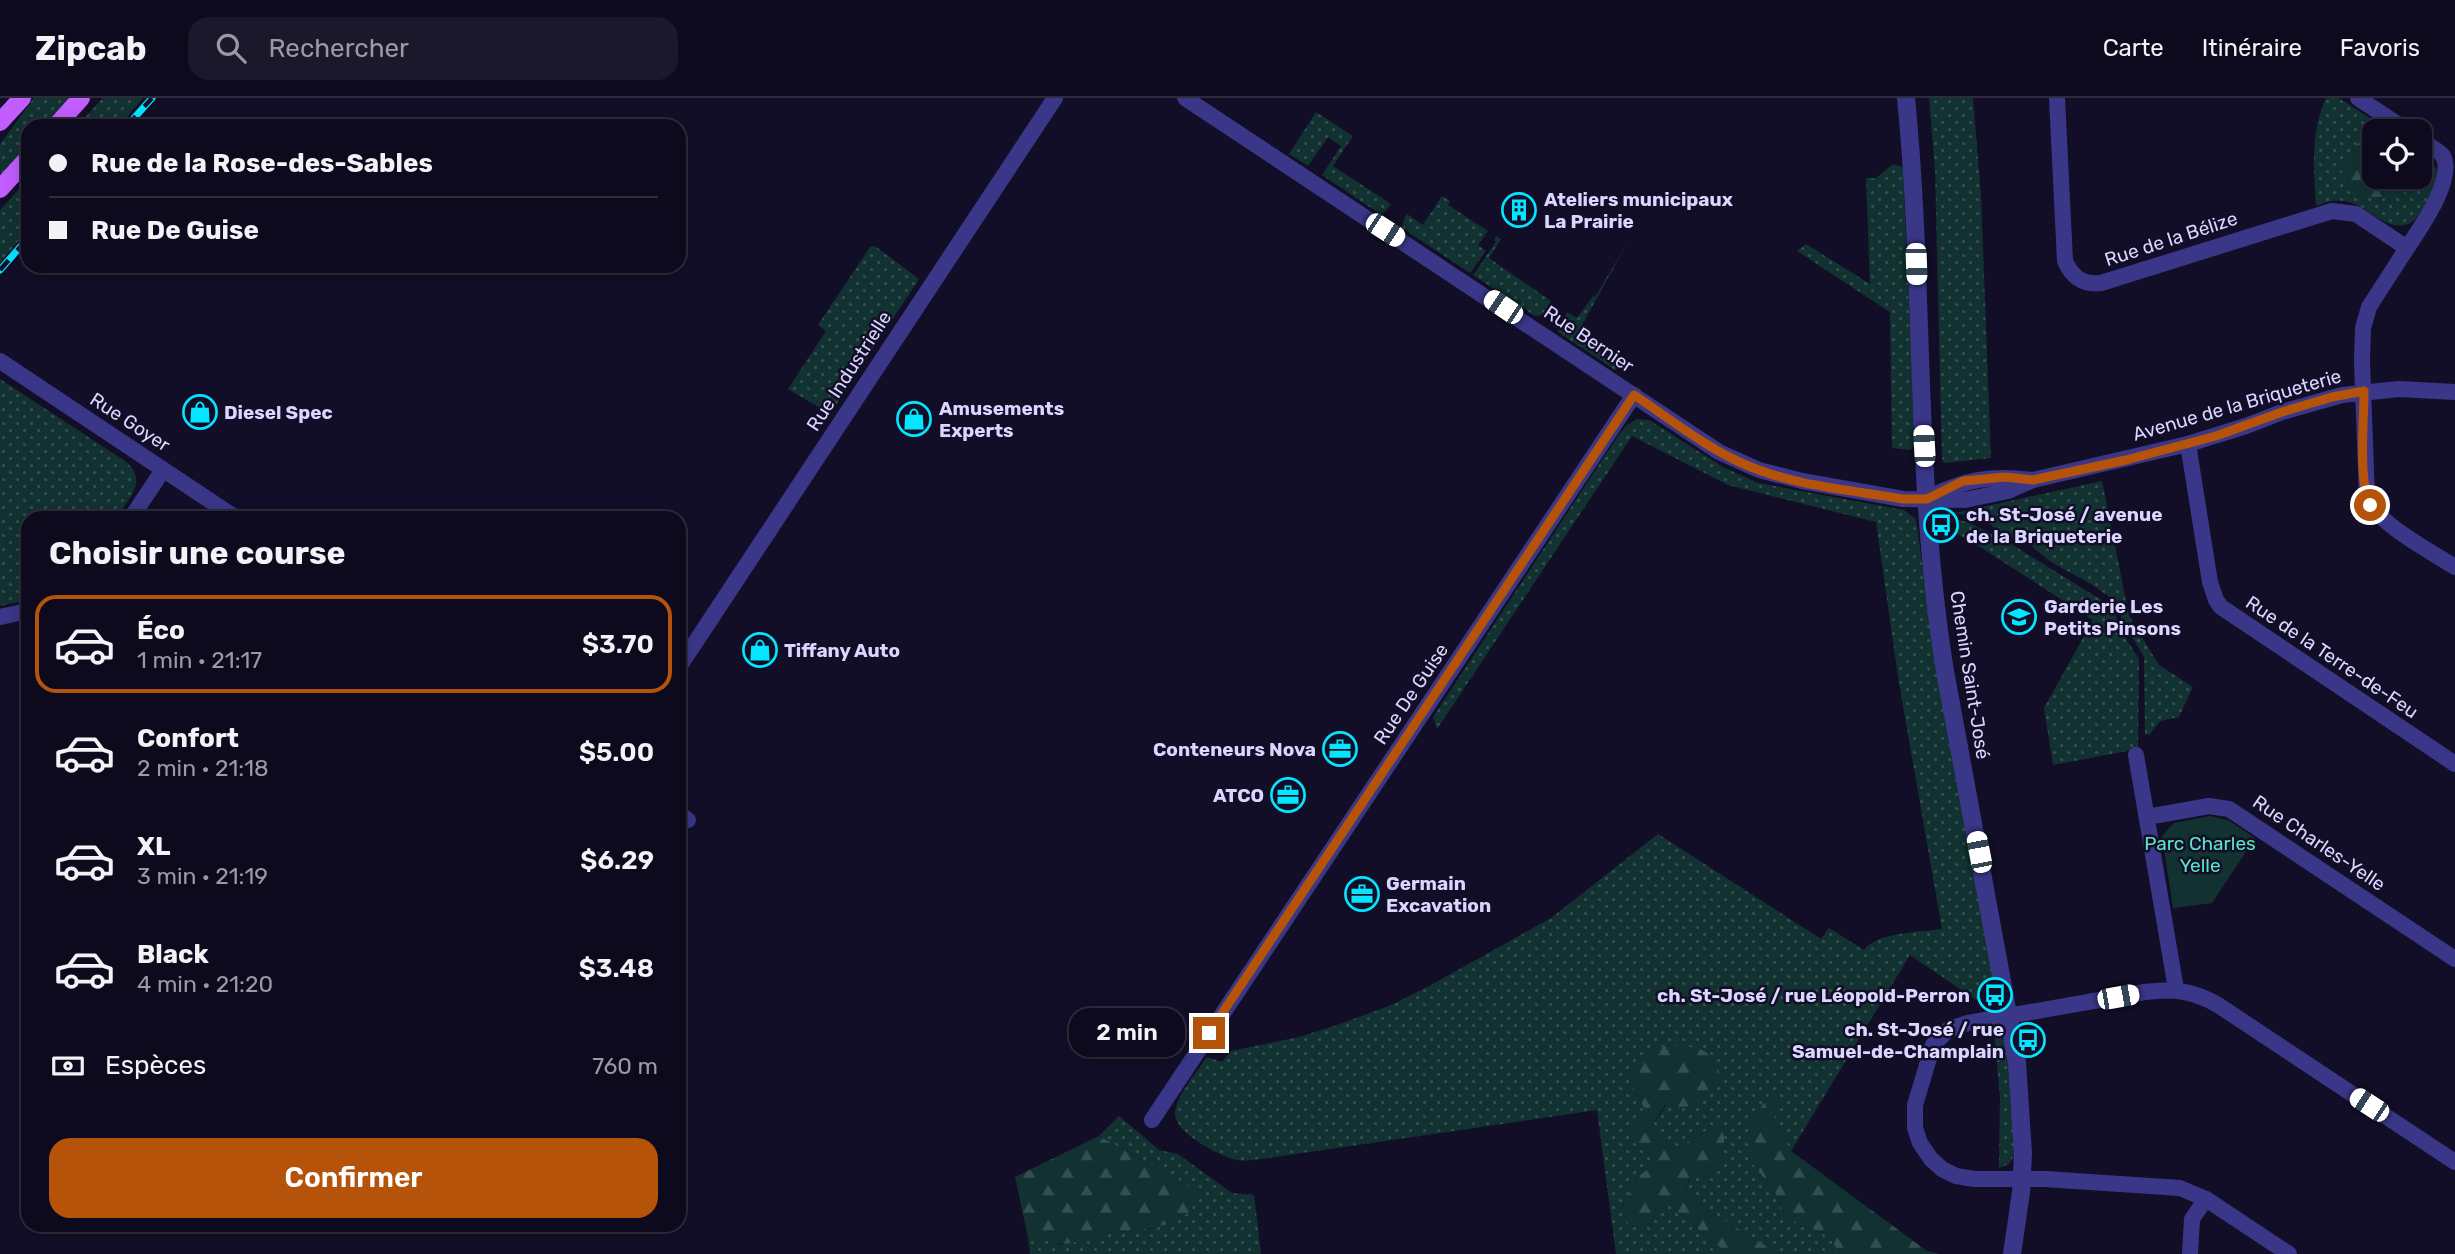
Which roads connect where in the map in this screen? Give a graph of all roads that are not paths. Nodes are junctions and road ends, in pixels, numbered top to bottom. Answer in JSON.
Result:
{"nodes":[{"id":1,"x":22,"y":98,"type":"edge"},
{"id":2,"x":81,"y":98,"type":"edge"},
{"id":3,"x":1055,"y":98,"type":"edge"},
{"id":4,"x":1185,"y":98,"type":"edge"},
{"id":5,"x":1906,"y":98,"type":"edge"},
{"id":6,"x":2057,"y":98,"type":"edge"},
{"id":7,"x":2358,"y":98,"type":"edge"},
{"id":8,"x":62,"y":119,"type":"edge"},
{"id":9,"x":2390,"y":119,"type":"edge"},
{"id":10,"x":0,"y":122,"type":"edge"},
{"id":11,"x":2432,"y":148,"type":"edge"},
{"id":12,"x":21,"y":166,"type":"edge"},
{"id":13,"x":0,"y":189,"type":"edge"},
{"id":14,"x":2407,"y":248,"type":"junction"},
{"id":15,"x":0,"y":361,"type":"edge"},
{"id":16,"x":2364,"y":391,"type":"junction"},
{"id":17,"x":2455,"y":392,"type":"edge"},
{"id":18,"x":1634,"y":395,"type":"junction"},
{"id":19,"x":2188,"y":444,"type":"junction"},
{"id":20,"x":163,"y":470,"type":"junction"},
{"id":21,"x":1927,"y":499,"type":"junction"},
{"id":22,"x":136,"y":511,"type":"edge"},
{"id":23,"x":225,"y":511,"type":"edge"},
{"id":24,"x":2455,"y":567,"type":"edge"},
{"id":25,"x":21,"y":612,"type":"edge"},
{"id":26,"x":0,"y":617,"type":"edge"},
{"id":27,"x":686,"y":656,"type":"edge"},
{"id":28,"x":2136,"y":755,"type":"dead end"},
{"id":29,"x":2455,"y":764,"type":"edge"},
{"id":30,"x":2147,"y":817,"type":"junction"},
{"id":31,"x":2455,"y":959,"type":"edge"},
{"id":32,"x":2176,"y":989,"type":"junction"},
{"id":33,"x":2010,"y":1016,"type":"junction"},
{"id":34,"x":1152,"y":1120,"type":"dead end"},
{"id":35,"x":2455,"y":1162,"type":"edge"},
{"id":36,"x":2021,"y":1180,"type":"junction"},
{"id":37,"x":2206,"y":1199,"type":"junction"},
{"id":38,"x":2012,"y":1254,"type":"edge"},
{"id":39,"x":2190,"y":1254,"type":"edge"},
{"id":40,"x":2289,"y":1254,"type":"edge"}],
"edges":[{"from":1,"to":10,"type":"main road"},
{"from":2,"to":8,"type":"main road"},
{"from":3,"to":27,"type":"street","name":"Rue Industrielle"},
{"from":4,"to":18,"type":"street","name":"Rue Bernier"},
{"from":5,"to":21,"type":"street","name":"Chemin Saint-José"},
{"from":6,"to":14,"type":"street","name":"Rue de la Bélize"},
{"from":7,"to":9,"type":"street"},
{"from":11,"to":14,"type":"street"},
{"from":12,"to":13,"type":"main road"},
{"from":14,"to":16,"type":"street"},
{"from":15,"to":20,"type":"street","name":"Rue Goyer"},
{"from":16,"to":17,"type":"street","name":"Avenue de la Briqueterie"},
{"from":16,"to":19,"type":"street","name":"Avenue de la Briqueterie"},
{"from":16,"to":24,"type":"street"},
{"from":18,"to":21,"type":"street","name":"Rue Bernier"},
{"from":18,"to":34,"type":"street","name":"Rue De Guise"},
{"from":19,"to":21,"type":"street","name":"Avenue de la Briqueterie"},
{"from":19,"to":29,"type":"street","name":"Rue de la Terre-de-Feu"},
{"from":20,"to":22,"type":"street"},
{"from":20,"to":23,"type":"street","name":"Rue Goyer"},
{"from":21,"to":33,"type":"street","name":"Chemin Saint-José"},
{"from":25,"to":26,"type":"street"},
{"from":28,"to":30,"type":"street"},
{"from":30,"to":31,"type":"street","name":"Rue Charles-Yelle"},
{"from":30,"to":32,"type":"street"},
{"from":32,"to":33,"type":"street"},
{"from":32,"to":35,"type":"street"},
{"from":33,"to":36,"type":"street","name":"Chemin Saint-José"},
{"from":33,"to":36,"type":"street"},
{"from":36,"to":37,"type":"street"},
{"from":36,"to":38,"type":"street","name":"Chemin Saint-José"},
{"from":37,"to":39,"type":"street"},
{"from":37,"to":40,"type":"street"}]}
